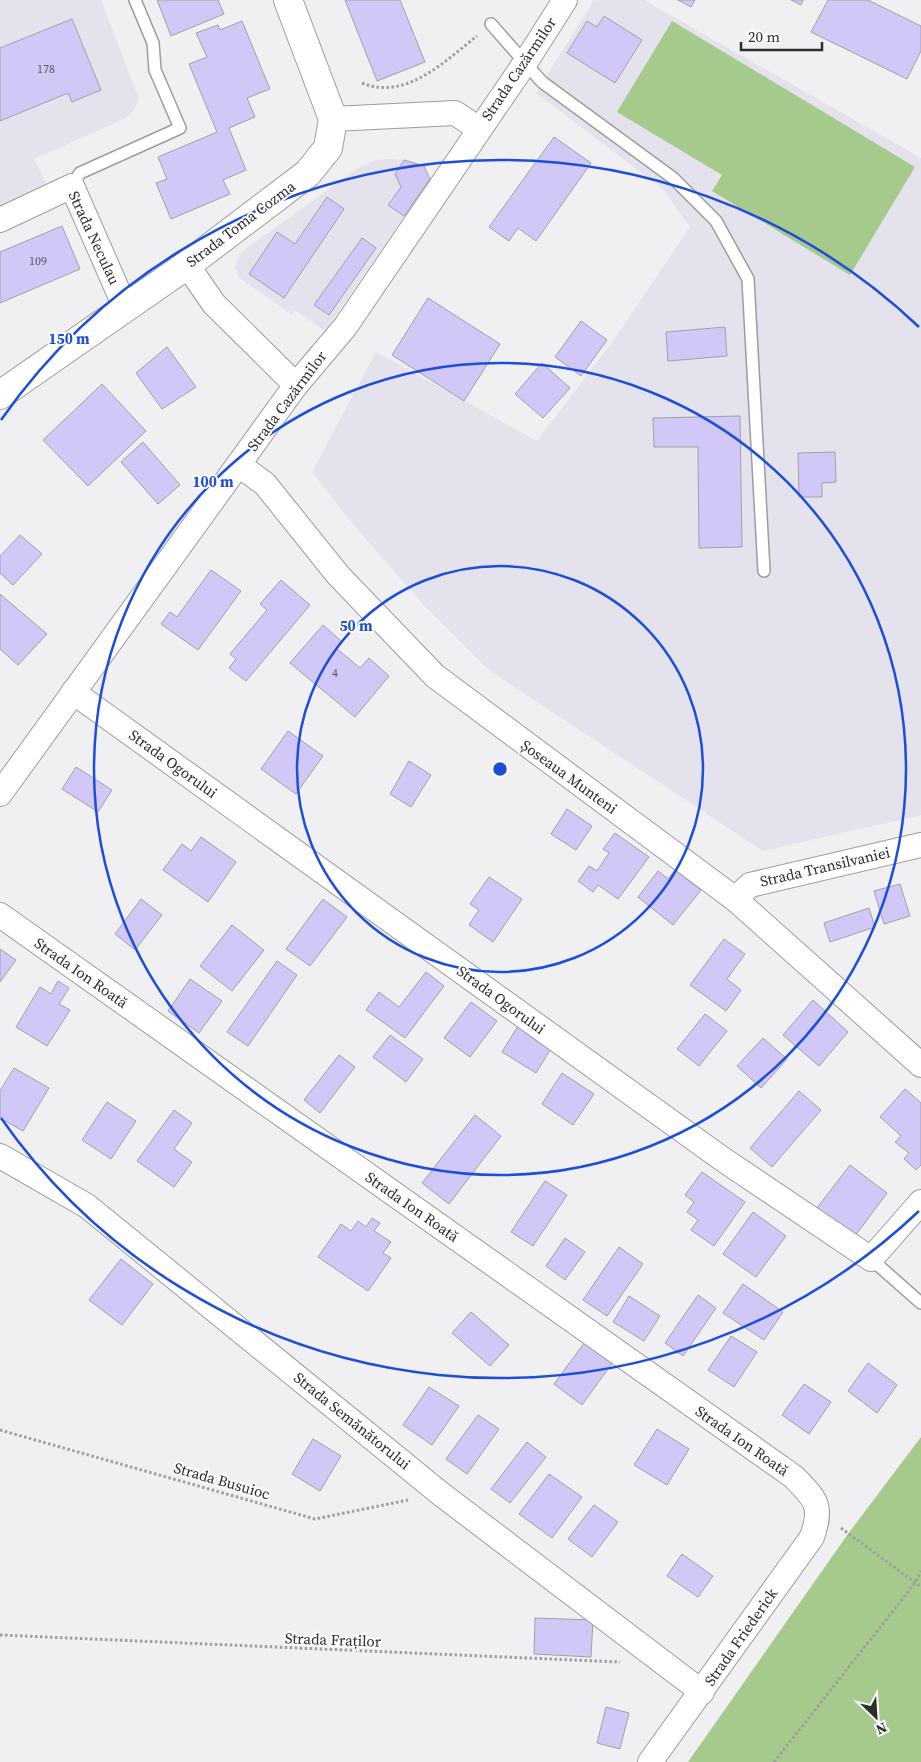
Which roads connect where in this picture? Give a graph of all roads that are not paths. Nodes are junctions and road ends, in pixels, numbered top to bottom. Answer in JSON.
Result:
{"nodes":[{"id":1,"x":135,"y":0,"type":"edge"},
{"id":2,"x":288,"y":0,"type":"edge"},
{"id":3,"x":565,"y":0,"type":"edge"},
{"id":4,"x":491,"y":24,"type":"road end"},
{"id":5,"x":525,"y":63,"type":"junction"},
{"id":6,"x":334,"y":119,"type":"junction"},
{"id":7,"x":479,"y":129,"type":"junction"},
{"id":8,"x":72,"y":186,"type":"junction"},
{"id":9,"x":0,"y":220,"type":"edge"},
{"id":10,"x":187,"y":265,"type":"junction"},
{"id":11,"x":125,"y":307,"type":"junction"},
{"id":12,"x":296,"y":385,"type":"junction"},
{"id":13,"x":0,"y":395,"type":"edge"},
{"id":14,"x":239,"y":465,"type":"junction"},
{"id":15,"x":764,"y":571,"type":"dead end"},
{"id":16,"x":74,"y":692,"type":"junction"},
{"id":17,"x":0,"y":794,"type":"edge"},
{"id":18,"x":921,"y":845,"type":"edge"},
{"id":19,"x":735,"y":899,"type":"junction"},
{"id":20,"x":0,"y":915,"type":"edge"},
{"id":21,"x":921,"y":1065,"type":"edge"},
{"id":22,"x":0,"y":1156,"type":"edge"},
{"id":23,"x":921,"y":1202,"type":"edge"},
{"id":24,"x":871,"y":1259,"type":"junction"},
{"id":25,"x":921,"y":1303,"type":"edge"},
{"id":26,"x":817,"y":1506,"type":"joint"},
{"id":27,"x":702,"y":1692,"type":"junction"},
{"id":28,"x":650,"y":1762,"type":"edge"}],
"edges":[{"from":1,"to":8,"type":"lane"},
{"from":2,"to":6,"type":"street"},
{"from":3,"to":5,"type":"street","name":"Strada Cazărmilor"},
{"from":4,"to":5,"type":"lane"},
{"from":5,"to":7,"type":"street","name":"Strada Cazărmilor"},
{"from":5,"to":15,"type":"lane"},
{"from":6,"to":7,"type":"street"},
{"from":6,"to":10,"type":"street","name":"Strada Toma Cozma"},
{"from":7,"to":12,"type":"street","name":"Strada Cazărmilor"},
{"from":8,"to":9,"type":"street","name":"Strada Neculau"},
{"from":8,"to":11,"type":"street","name":"Strada Neculau"},
{"from":10,"to":11,"type":"street","name":"Strada Toma Cozma"},
{"from":10,"to":12,"type":"street"},
{"from":11,"to":13,"type":"street","name":"Strada Toma Cozma"},
{"from":12,"to":14,"type":"street","name":"Strada Cazărmilor"},
{"from":14,"to":16,"type":"street","name":"Strada Cazărmilor"},
{"from":14,"to":19,"type":"street","name":"Șoseaua Munteni"},
{"from":16,"to":17,"type":"street","name":"Strada Cazărmilor"},
{"from":16,"to":24,"type":"street","name":"Strada Ogorului"},
{"from":18,"to":19,"type":"street","name":"Strada Transilvaniei"},
{"from":19,"to":21,"type":"street","name":"Șoseaua Munteni"},
{"from":20,"to":26,"type":"street","name":"Strada Ion Roată"},
{"from":22,"to":27,"type":"street","name":"Strada Semănătorului"},
{"from":23,"to":24,"type":"street"},
{"from":24,"to":25,"type":"lane"},
{"from":26,"to":27,"type":"street","name":"Strada Friederick"},
{"from":27,"to":28,"type":"street","name":"Strada Friederick"}]}
